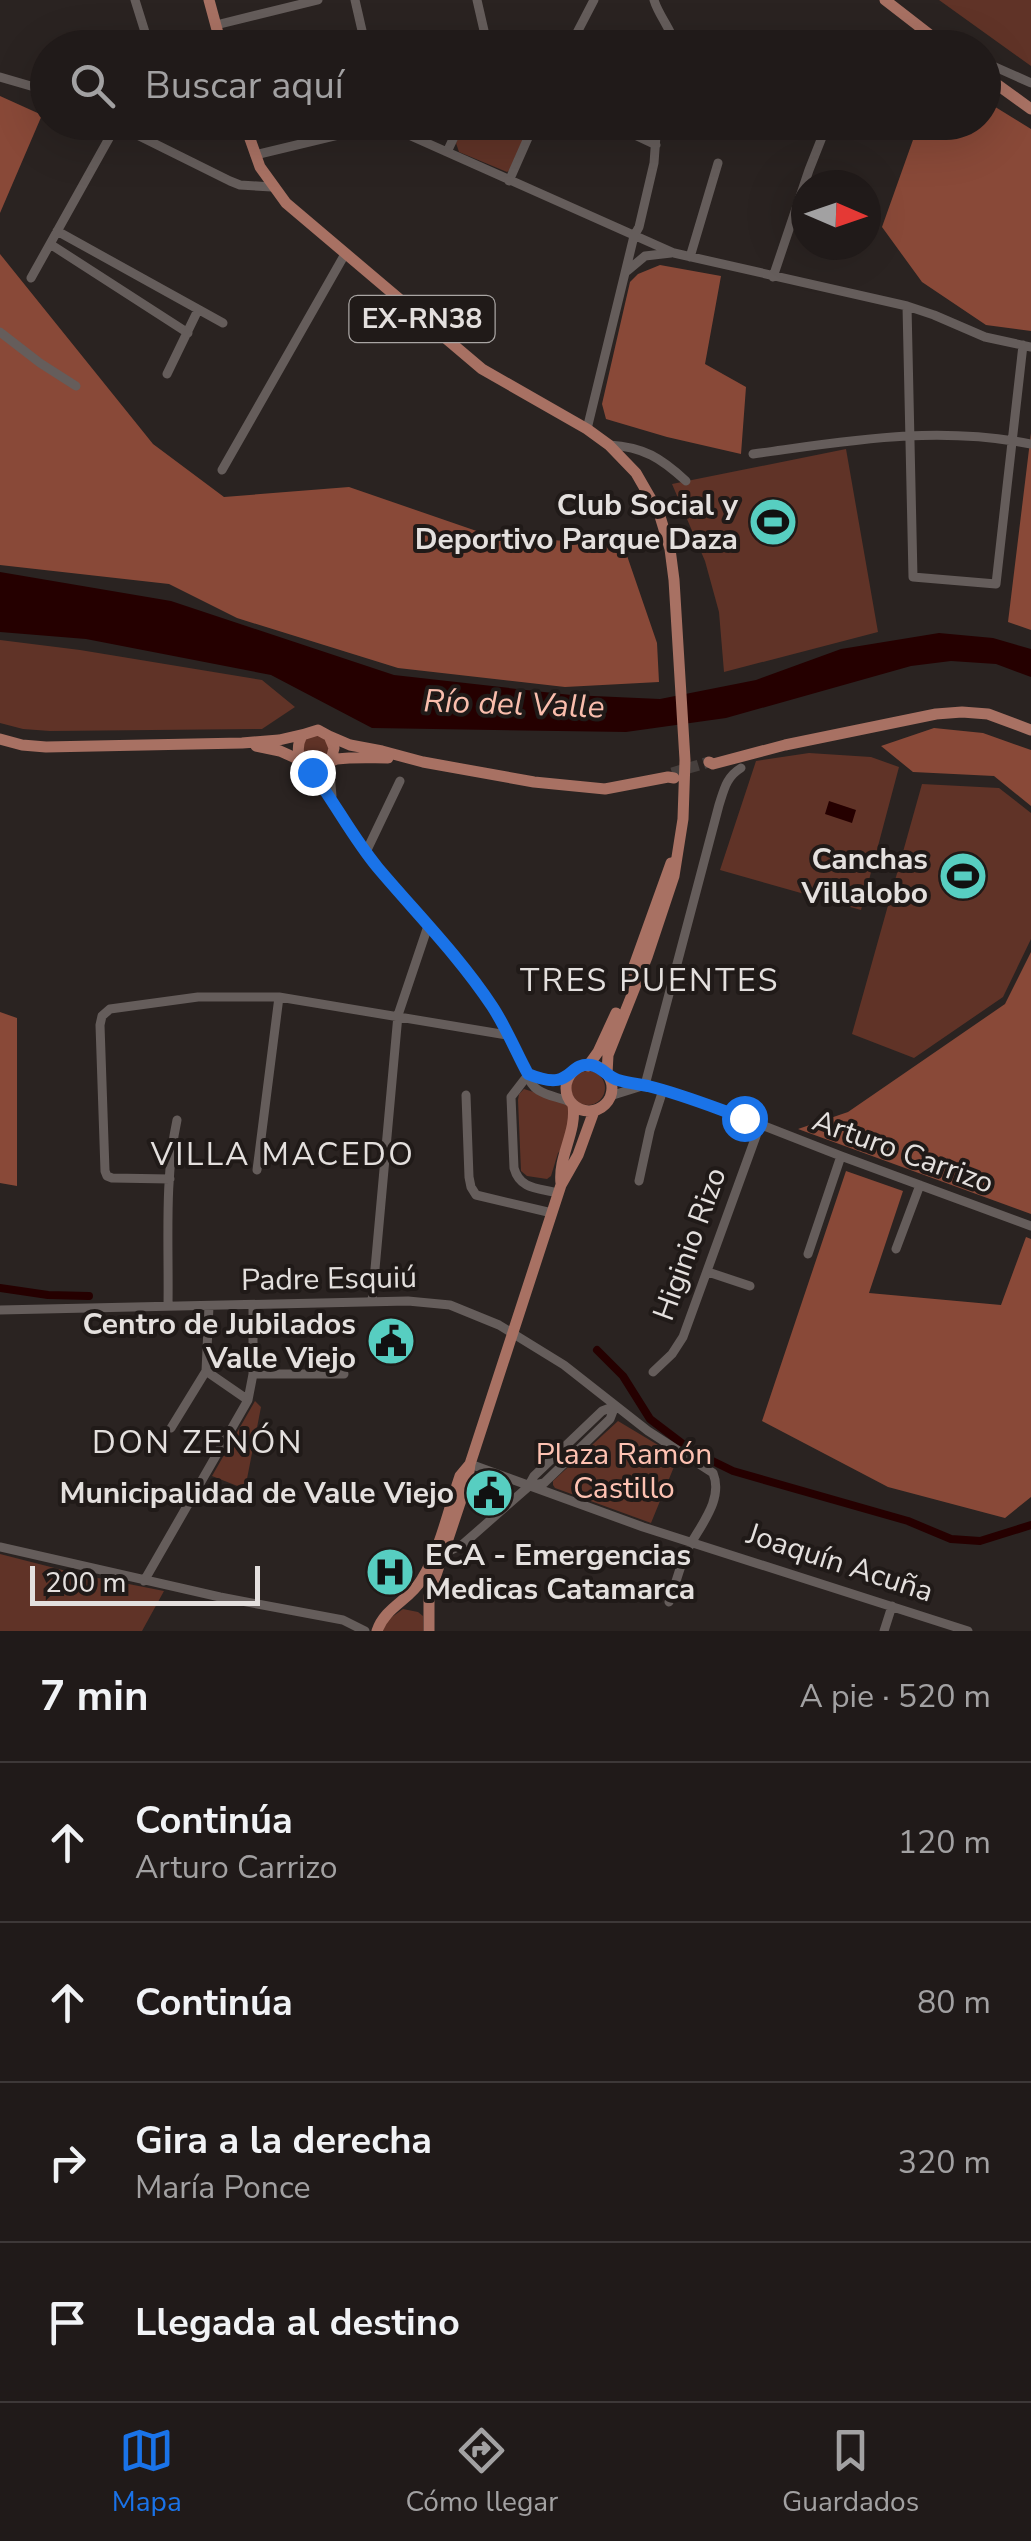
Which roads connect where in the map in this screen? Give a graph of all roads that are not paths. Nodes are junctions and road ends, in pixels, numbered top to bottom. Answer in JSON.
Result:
{"nodes":[{"id":1,"x":135,"y":0,"type":"edge"},
{"id":2,"x":209,"y":0,"type":"edge"},
{"id":3,"x":318,"y":0,"type":"edge"},
{"id":4,"x":355,"y":0,"type":"edge"},
{"id":5,"x":477,"y":0,"type":"edge"},
{"id":6,"x":594,"y":0,"type":"edge"},
{"id":7,"x":654,"y":0,"type":"edge"},
{"id":8,"x":886,"y":0,"type":"edge"},
{"id":9,"x":216,"y":25,"type":"junction"},
{"id":10,"x":144,"y":30,"type":"edge"},
{"id":11,"x":217,"y":30,"type":"edge"},
{"id":12,"x":362,"y":30,"type":"edge"},
{"id":13,"x":484,"y":30,"type":"edge"},
{"id":14,"x":579,"y":30,"type":"edge"},
{"id":15,"x":669,"y":30,"type":"edge"},
{"id":16,"x":924,"y":30,"type":"edge"},
{"id":17,"x":1001,"y":70,"type":"edge"},
{"id":18,"x":0,"y":77,"type":"edge"},
{"id":19,"x":1031,"y":83,"type":"edge"},
{"id":20,"x":30,"y":86,"type":"edge"},
{"id":21,"x":1001,"y":87,"type":"edge"},
{"id":22,"x":1031,"y":109,"type":"edge"},
{"id":23,"x":106,"y":140,"type":"edge"},
{"id":24,"x":147,"y":140,"type":"edge"},
{"id":25,"x":250,"y":140,"type":"edge"},
{"id":26,"x":315,"y":140,"type":"edge"},
{"id":27,"x":421,"y":140,"type":"edge"},
{"id":28,"x":453,"y":140,"type":"edge"},
{"id":29,"x":526,"y":140,"type":"edge"},
{"id":30,"x":645,"y":140,"type":"edge"},
{"id":31,"x":656,"y":140,"type":"edge"},
{"id":32,"x":821,"y":140,"type":"edge"},
{"id":33,"x":656,"y":145,"type":"junction"},
{"id":34,"x":447,"y":152,"type":"junction"},
{"id":35,"x":255,"y":155,"type":"junction"},
{"id":36,"x":718,"y":162,"type":"dead end"},
{"id":37,"x":509,"y":180,"type":"junction"},
{"id":38,"x":272,"y":187,"type":"junction"},
{"id":39,"x":58,"y":231,"type":"junction"},
{"id":40,"x":634,"y":236,"type":"junction"},
{"id":41,"x":50,"y":244,"type":"junction"},
{"id":42,"x":674,"y":253,"type":"junction"},
{"id":43,"x":345,"y":254,"type":"junction"},
{"id":44,"x":690,"y":257,"type":"junction"},
{"id":45,"x":625,"y":273,"type":"junction"},
{"id":46,"x":773,"y":277,"type":"junction"},
{"id":47,"x":32,"y":278,"type":"dead end"},
{"id":48,"x":907,"y":306,"type":"junction"},
{"id":49,"x":198,"y":310,"type":"junction"},
{"id":50,"x":223,"y":323,"type":"dead end"},
{"id":51,"x":0,"y":332,"type":"edge"},
{"id":52,"x":188,"y":333,"type":"junction"},
{"id":53,"x":1027,"y":346,"type":"edge"},
{"id":54,"x":167,"y":374,"type":"dead end"},
{"id":55,"x":76,"y":386,"type":"dead end"},
{"id":56,"x":588,"y":429,"type":"junction"},
{"id":57,"x":910,"y":434,"type":"junction"},
{"id":58,"x":1012,"y":440,"type":"junction"},
{"id":59,"x":1031,"y":444,"type":"edge"},
{"id":60,"x":610,"y":445,"type":"junction"},
{"id":61,"x":752,"y":454,"type":"dead end"},
{"id":62,"x":222,"y":470,"type":"dead end"},
{"id":63,"x":686,"y":481,"type":"dead end"},
{"id":64,"x":1031,"y":730,"type":"edge"},
{"id":65,"x":304,"y":734,"type":"junction"},
{"id":66,"x":329,"y":736,"type":"junction"},
{"id":67,"x":0,"y":739,"type":"edge"},
{"id":68,"x":242,"y":743,"type":"junction"},
{"id":69,"x":417,"y":760,"type":"junction"},
{"id":70,"x":330,"y":761,"type":"junction"},
{"id":71,"x":305,"y":764,"type":"junction"},
{"id":72,"x":710,"y":765,"type":"tunnel mouth"},
{"id":73,"x":741,"y":768,"type":"dead end"},
{"id":74,"x":671,"y":776,"type":"tunnel mouth"},
{"id":75,"x":400,"y":781,"type":"dead end"},
{"id":76,"x":333,"y":799,"type":"junction"},
{"id":77,"x":678,"y":845,"type":"junction"},
{"id":78,"x":366,"y":852,"type":"junction"},
{"id":79,"x":428,"y":926,"type":"junction"},
{"id":80,"x":278,"y":997,"type":"junction"},
{"id":81,"x":398,"y":1016,"type":"junction"},
{"id":82,"x":507,"y":1034,"type":"junction"},
{"id":83,"x":588,"y":1066,"type":"junction"},
{"id":84,"x":528,"y":1074,"type":"junction"},
{"id":85,"x":608,"y":1076,"type":"junction"},
{"id":86,"x":568,"y":1078,"type":"junction"},
{"id":87,"x":645,"y":1085,"type":"junction"},
{"id":88,"x":663,"y":1090,"type":"junction"},
{"id":89,"x":466,"y":1095,"type":"dead end"},
{"id":90,"x":610,"y":1096,"type":"junction"},
{"id":91,"x":572,"y":1103,"type":"junction"},
{"id":92,"x":594,"y":1110,"type":"junction"},
{"id":93,"x":176,"y":1120,"type":"dead end"},
{"id":94,"x":760,"y":1124,"type":"junction"},
{"id":95,"x":841,"y":1156,"type":"junction"},
{"id":96,"x":257,"y":1170,"type":"dead end"},
{"id":97,"x":170,"y":1180,"type":"junction"},
{"id":98,"x":638,"y":1182,"type":"dead end"},
{"id":99,"x":920,"y":1185,"type":"junction"},
{"id":100,"x":560,"y":1189,"type":"junction"},
{"id":101,"x":552,"y":1213,"type":"junction"},
{"id":102,"x":1031,"y":1226,"type":"edge"},
{"id":103,"x":896,"y":1249,"type":"dead end"},
{"id":104,"x":808,"y":1254,"type":"dead end"},
{"id":105,"x":708,"y":1272,"type":"junction"},
{"id":106,"x":750,"y":1286,"type":"dead end"},
{"id":107,"x":372,"y":1302,"type":"junction"},
{"id":108,"x":168,"y":1306,"type":"junction"},
{"id":109,"x":209,"y":1306,"type":"junction"},
{"id":110,"x":253,"y":1306,"type":"junction"},
{"id":111,"x":0,"y":1310,"type":"edge"},
{"id":112,"x":512,"y":1334,"type":"junction"},
{"id":113,"x":206,"y":1371,"type":"junction"},
{"id":114,"x":653,"y":1372,"type":"dead end"},
{"id":115,"x":252,"y":1374,"type":"junction"},
{"id":116,"x":344,"y":1374,"type":"dead end"},
{"id":117,"x":248,"y":1400,"type":"junction"},
{"id":118,"x":615,"y":1406,"type":"junction"},
{"id":119,"x":172,"y":1428,"type":"dead end"},
{"id":120,"x":470,"y":1464,"type":"junction"},
{"id":121,"x":528,"y":1486,"type":"junction"},
{"id":122,"x":694,"y":1542,"type":"junction"},
{"id":123,"x":0,"y":1547,"type":"edge"},
{"id":124,"x":443,"y":1554,"type":"junction"},
{"id":125,"x":144,"y":1581,"type":"junction"},
{"id":126,"x":669,"y":1602,"type":"dead end"},
{"id":127,"x":399,"y":1604,"type":"junction"},
{"id":128,"x":892,"y":1606,"type":"junction"},
{"id":129,"x":430,"y":1626,"type":"edge"},
{"id":130,"x":365,"y":1631,"type":"edge"},
{"id":131,"x":377,"y":1631,"type":"edge"},
{"id":132,"x":884,"y":1631,"type":"edge"},
{"id":133,"x":968,"y":1631,"type":"edge"}],
"edges":[{"from":1,"to":10,"type":"street"},
{"from":2,"to":9,"type":"main road"},
{"from":3,"to":9,"type":"street"},
{"from":4,"to":12,"type":"street"},
{"from":5,"to":13,"type":"street"},
{"from":6,"to":14,"type":"street"},
{"from":7,"to":15,"type":"street"},
{"from":8,"to":16,"type":"main road"},
{"from":9,"to":11,"type":"main road"},
{"from":17,"to":19,"type":"street"},
{"from":18,"to":20,"type":"street"},
{"from":21,"to":22,"type":"main road"},
{"from":23,"to":39,"type":"street"},
{"from":24,"to":38,"type":"street"},
{"from":25,"to":35,"type":"main road","number":"EX-RN38"},
{"from":26,"to":35,"type":"street"},
{"from":27,"to":34,"type":"street"},
{"from":28,"to":34,"type":"street"},
{"from":29,"to":37,"type":"street"},
{"from":30,"to":33,"type":"street"},
{"from":31,"to":33,"type":"street"},
{"from":32,"to":46,"type":"street"},
{"from":33,"to":40,"type":"street"},
{"from":34,"to":37,"type":"street"},
{"from":35,"to":38,"type":"main road","number":"EX-RN38"},
{"from":36,"to":44,"type":"street"},
{"from":37,"to":40,"type":"street"},
{"from":38,"to":43,"type":"main road","number":"EX-RN38"},
{"from":39,"to":41,"type":"street"},
{"from":39,"to":49,"type":"street"},
{"from":40,"to":42,"type":"street"},
{"from":40,"to":45,"type":"street"},
{"from":41,"to":47,"type":"street"},
{"from":41,"to":52,"type":"street"},
{"from":42,"to":44,"type":"street"},
{"from":42,"to":45,"type":"street"},
{"from":43,"to":56,"type":"main road","number":"EX-RN38"},
{"from":43,"to":62,"type":"street"},
{"from":44,"to":46,"type":"street"},
{"from":45,"to":56,"type":"street"},
{"from":46,"to":48,"type":"street"},
{"from":48,"to":53,"type":"street"},
{"from":48,"to":57,"type":"street"},
{"from":49,"to":50,"type":"street"},
{"from":49,"to":52,"type":"street"},
{"from":51,"to":55,"type":"street"},
{"from":52,"to":54,"type":"street"},
{"from":53,"to":58,"type":"street"},
{"from":56,"to":60,"type":"main road","number":"EX-RN38"},
{"from":57,"to":58,"type":"street"},
{"from":57,"to":58,"type":"street"},
{"from":57,"to":61,"type":"street"},
{"from":58,"to":59,"type":"street"},
{"from":60,"to":63,"type":"street"},
{"from":60,"to":77,"type":"main road","number":"EX-RN38"},
{"from":64,"to":72,"type":"main road"},
{"from":65,"to":66,"type":"main road"},
{"from":65,"to":68,"type":"main road"},
{"from":65,"to":71,"type":"main road"},
{"from":66,"to":69,"type":"main road"},
{"from":66,"to":70,"type":"main road"},
{"from":67,"to":68,"type":"main road"},
{"from":68,"to":71,"type":"main road"},
{"from":69,"to":70,"type":"main road"},
{"from":69,"to":74,"type":"main road"},
{"from":70,"to":71,"type":"main road"},
{"from":70,"to":76,"type":"street"},
{"from":71,"to":76,"type":"street"},
{"from":73,"to":87,"type":"street"},
{"from":75,"to":78,"type":"street"},
{"from":76,"to":78,"type":"street"},
{"from":77,"to":83,"type":"main road","number":"EX-RN38"},
{"from":77,"to":85,"type":"main road","number":"EX-RN38"},
{"from":78,"to":79,"type":"street"},
{"from":79,"to":81,"type":"street"},
{"from":79,"to":82,"type":"street"},
{"from":80,"to":81,"type":"street"},
{"from":80,"to":96,"type":"street"},
{"from":80,"to":97,"type":"street"},
{"from":81,"to":82,"type":"street"},
{"from":81,"to":107,"type":"street"},
{"from":82,"to":84,"type":"street"},
{"from":83,"to":85,"type":"main road"},
{"from":83,"to":86,"type":"main road"},
{"from":84,"to":86,"type":"street"},
{"from":84,"to":91,"type":"street"},
{"from":84,"to":100,"type":"street"},
{"from":85,"to":87,"type":"street","name":"Arturo Carrizo"},
{"from":85,"to":90,"type":"main road","number":"EX-RN38"},
{"from":86,"to":91,"type":"main road"},
{"from":87,"to":88,"type":"street","name":"Arturo Carrizo"},
{"from":87,"to":90,"type":"street"},
{"from":88,"to":94,"type":"street","name":"Arturo Carrizo"},
{"from":88,"to":98,"type":"street"},
{"from":89,"to":101,"type":"street"},
{"from":90,"to":92,"type":"main road"},
{"from":91,"to":92,"type":"main road"},
{"from":91,"to":100,"type":"main road"},
{"from":92,"to":100,"type":"main road"},
{"from":93,"to":97,"type":"street"},
{"from":94,"to":95,"type":"street","name":"Arturo Carrizo"},
{"from":94,"to":105,"type":"street","name":"Higinio Rizo"},
{"from":95,"to":99,"type":"street","name":"Arturo Carrizo"},
{"from":95,"to":104,"type":"street"},
{"from":97,"to":108,"type":"street"},
{"from":99,"to":102,"type":"street","name":"Arturo Carrizo"},
{"from":99,"to":103,"type":"street"},
{"from":100,"to":101,"type":"main road"},
{"from":101,"to":112,"type":"main road"},
{"from":105,"to":106,"type":"street"},
{"from":105,"to":114,"type":"street","name":"Higinio Rizo"},
{"from":107,"to":110,"type":"street","name":"Padre Esquiú"},
{"from":107,"to":112,"type":"street","name":"Padre Esquiú"},
{"from":108,"to":109,"type":"street","name":"Padre Esquiú"},
{"from":108,"to":111,"type":"street","name":"Padre Esquiú"},
{"from":109,"to":110,"type":"street","name":"Padre Esquiú"},
{"from":109,"to":113,"type":"street"},
{"from":110,"to":115,"type":"street"},
{"from":112,"to":118,"type":"street","name":"Padre Esquiú"},
{"from":112,"to":120,"type":"main road"},
{"from":113,"to":117,"type":"street"},
{"from":113,"to":119,"type":"street"},
{"from":115,"to":116,"type":"street"},
{"from":115,"to":117,"type":"street"},
{"from":117,"to":125,"type":"street"},
{"from":118,"to":121,"type":"street"},
{"from":118,"to":122,"type":"street","name":"Padre Esquiú"},
{"from":120,"to":121,"type":"street","name":"Joaquín Acuña"},
{"from":120,"to":124,"type":"main road"},
{"from":120,"to":127,"type":"main road"},
{"from":121,"to":122,"type":"street","name":"Joaquín Acuña"},
{"from":121,"to":124,"type":"street"},
{"from":122,"to":126,"type":"street"},
{"from":122,"to":128,"type":"street","name":"Joaquín Acuña"},
{"from":123,"to":125,"type":"street"},
{"from":124,"to":129,"type":"main road"},
{"from":125,"to":130,"type":"street"},
{"from":127,"to":129,"type":"main road"},
{"from":127,"to":131,"type":"main road"},
{"from":128,"to":132,"type":"street"},
{"from":128,"to":133,"type":"street","name":"Joaquín Acuña"}]}
